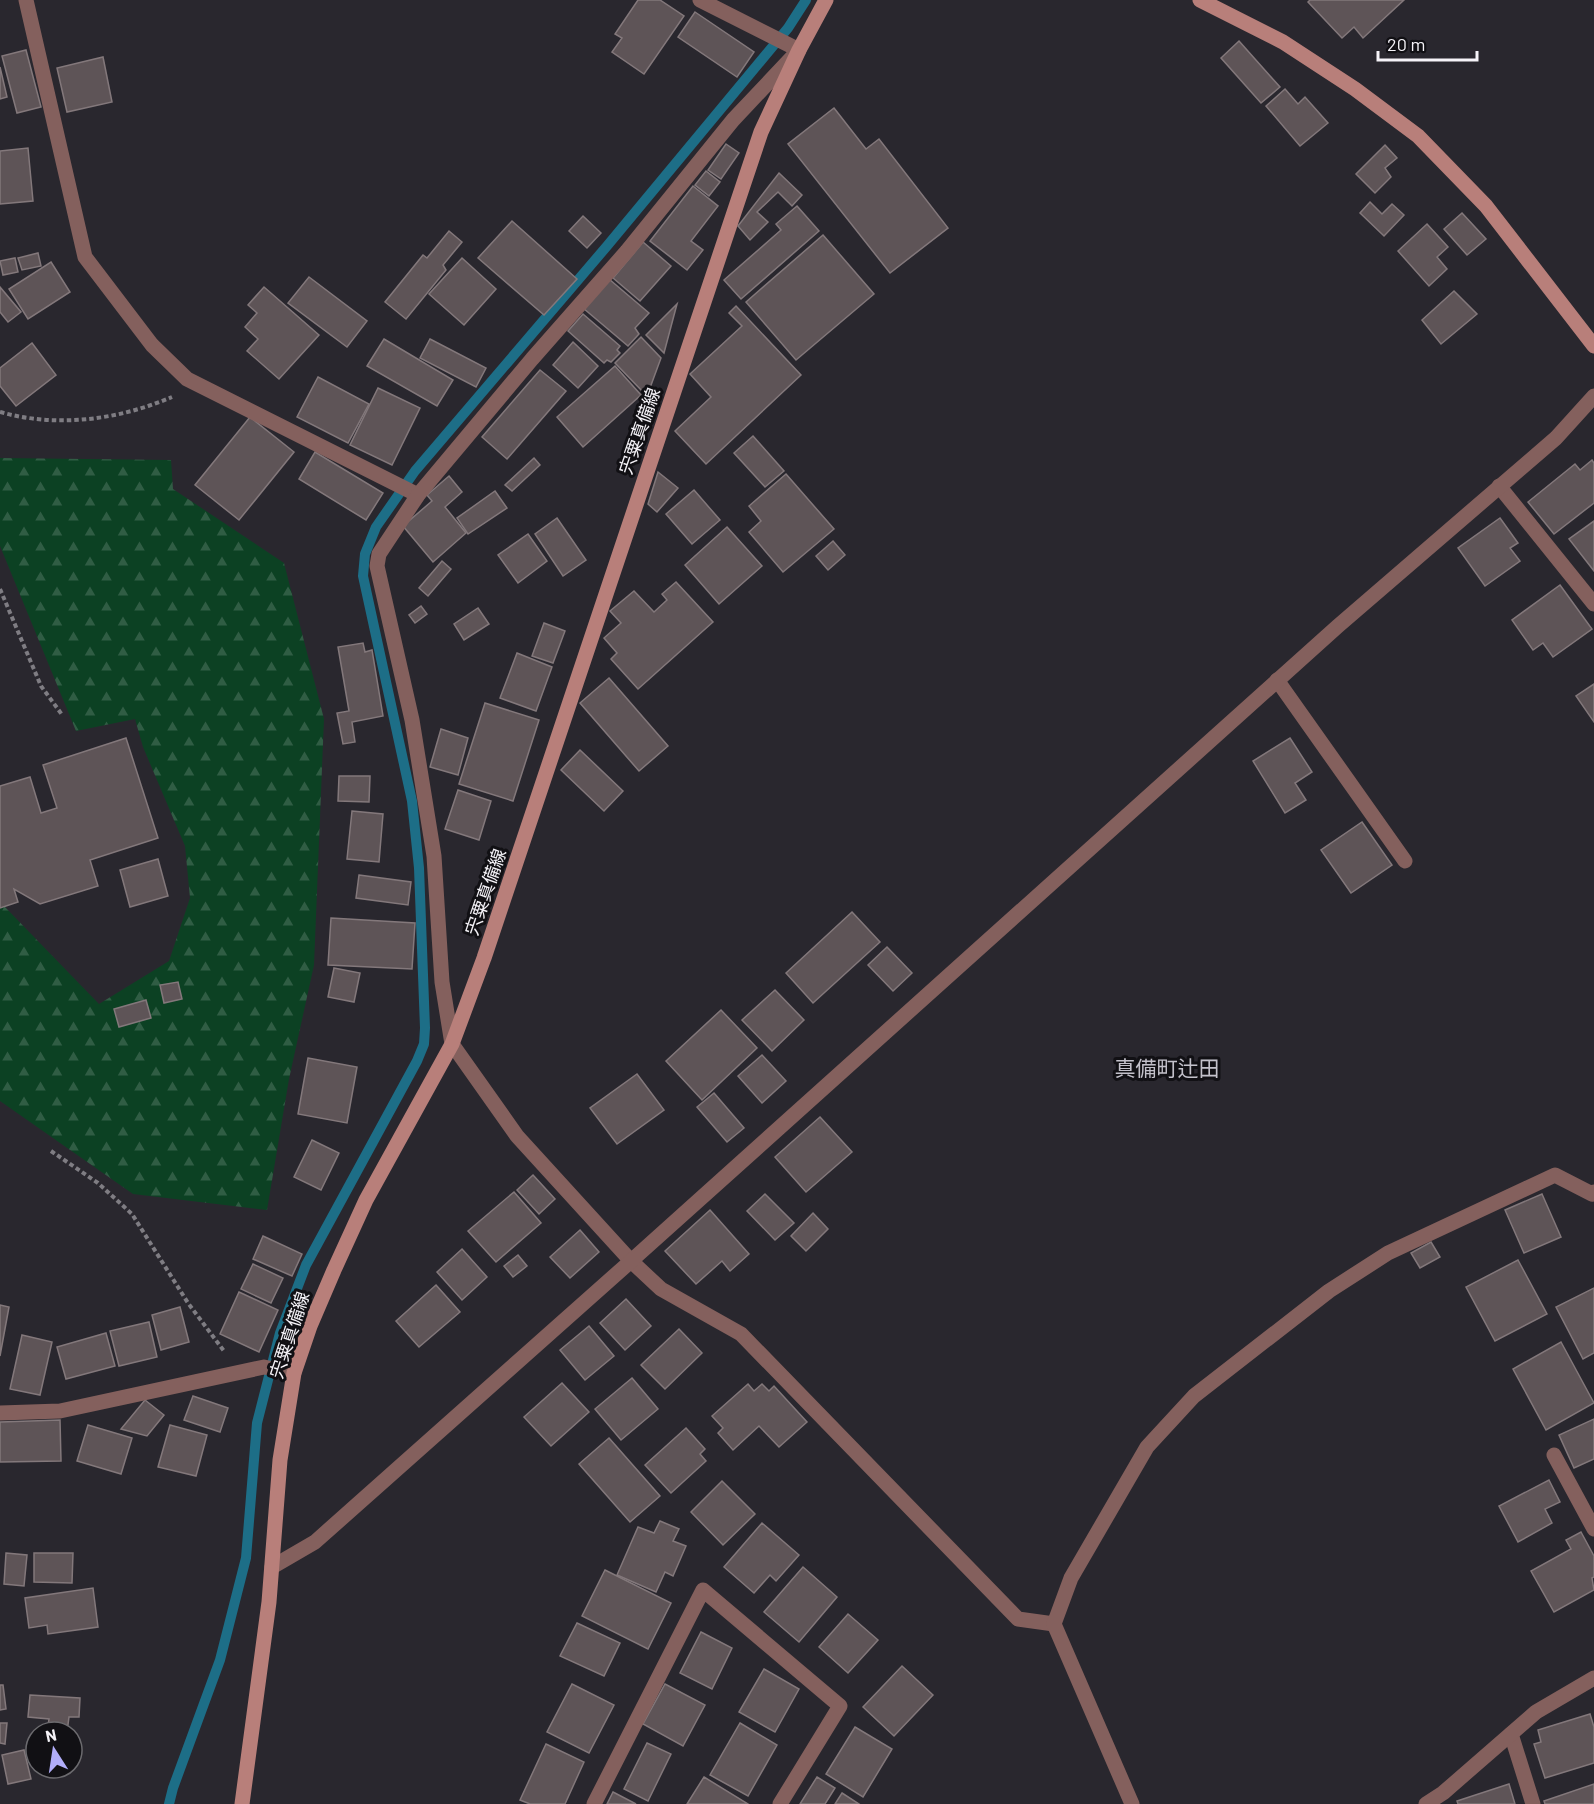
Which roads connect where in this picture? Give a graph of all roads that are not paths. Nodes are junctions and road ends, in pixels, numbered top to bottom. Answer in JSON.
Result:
{"nodes":[{"id":1,"x":26,"y":0,"type":"edge"},
{"id":2,"x":700,"y":0,"type":"edge"},
{"id":3,"x":826,"y":0,"type":"edge"},
{"id":4,"x":1200,"y":0,"type":"edge"},
{"id":5,"x":799,"y":50,"type":"junction"},
{"id":6,"x":1594,"y":346,"type":"edge"},
{"id":7,"x":1594,"y":396,"type":"edge"},
{"id":8,"x":1499,"y":486,"type":"junction"},
{"id":9,"x":407,"y":490,"type":"junction"},
{"id":10,"x":1594,"y":604,"type":"edge"},
{"id":11,"x":1277,"y":680,"type":"junction"},
{"id":12,"x":1405,"y":861,"type":"dead end"},
{"id":13,"x":452,"y":1044,"type":"junction"},
{"id":14,"x":1594,"y":1192,"type":"edge"},
{"id":15,"x":632,"y":1261,"type":"junction"},
{"id":16,"x":294,"y":1373,"type":"junction"},
{"id":17,"x":0,"y":1413,"type":"edge"},
{"id":18,"x":1554,"y":1455,"type":"dead end"},
{"id":19,"x":1594,"y":1529,"type":"edge"},
{"id":20,"x":272,"y":1567,"type":"junction"},
{"id":21,"x":1054,"y":1624,"type":"junction"},
{"id":22,"x":1594,"y":1678,"type":"edge"},
{"id":23,"x":1511,"y":1734,"type":"junction"},
{"id":24,"x":1445,"y":1799,"type":"edge"},
{"id":25,"x":242,"y":1804,"type":"edge"},
{"id":26,"x":594,"y":1804,"type":"edge"},
{"id":27,"x":780,"y":1804,"type":"edge"},
{"id":28,"x":1132,"y":1804,"type":"edge"},
{"id":29,"x":1426,"y":1804,"type":"edge"},
{"id":30,"x":1533,"y":1804,"type":"edge"}],
"edges":[{"from":1,"to":9,"type":"street"},
{"from":2,"to":5,"type":"street"},
{"from":3,"to":5,"type":"main road","name":"宍粟真備線"},
{"from":4,"to":6,"type":"main road"},
{"from":5,"to":9,"type":"street"},
{"from":5,"to":13,"type":"main road","name":"宍粟真備線"},
{"from":7,"to":8,"type":"street"},
{"from":8,"to":10,"type":"street"},
{"from":8,"to":11,"type":"street"},
{"from":9,"to":13,"type":"street"},
{"from":11,"to":12,"type":"street"},
{"from":11,"to":15,"type":"street"},
{"from":13,"to":15,"type":"street"},
{"from":13,"to":16,"type":"main road","name":"宍粟真備線"},
{"from":14,"to":21,"type":"street"},
{"from":15,"to":20,"type":"street"},
{"from":15,"to":21,"type":"street"},
{"from":16,"to":17,"type":"street"},
{"from":16,"to":20,"type":"main road","name":"宍粟真備線"},
{"from":18,"to":19,"type":"street"},
{"from":20,"to":25,"type":"main road","name":"宍粟真備線"},
{"from":21,"to":28,"type":"street"},
{"from":22,"to":23,"type":"street"},
{"from":23,"to":24,"type":"street"},
{"from":23,"to":30,"type":"street"},
{"from":24,"to":29,"type":"street"},
{"from":26,"to":27,"type":"street"}]}
